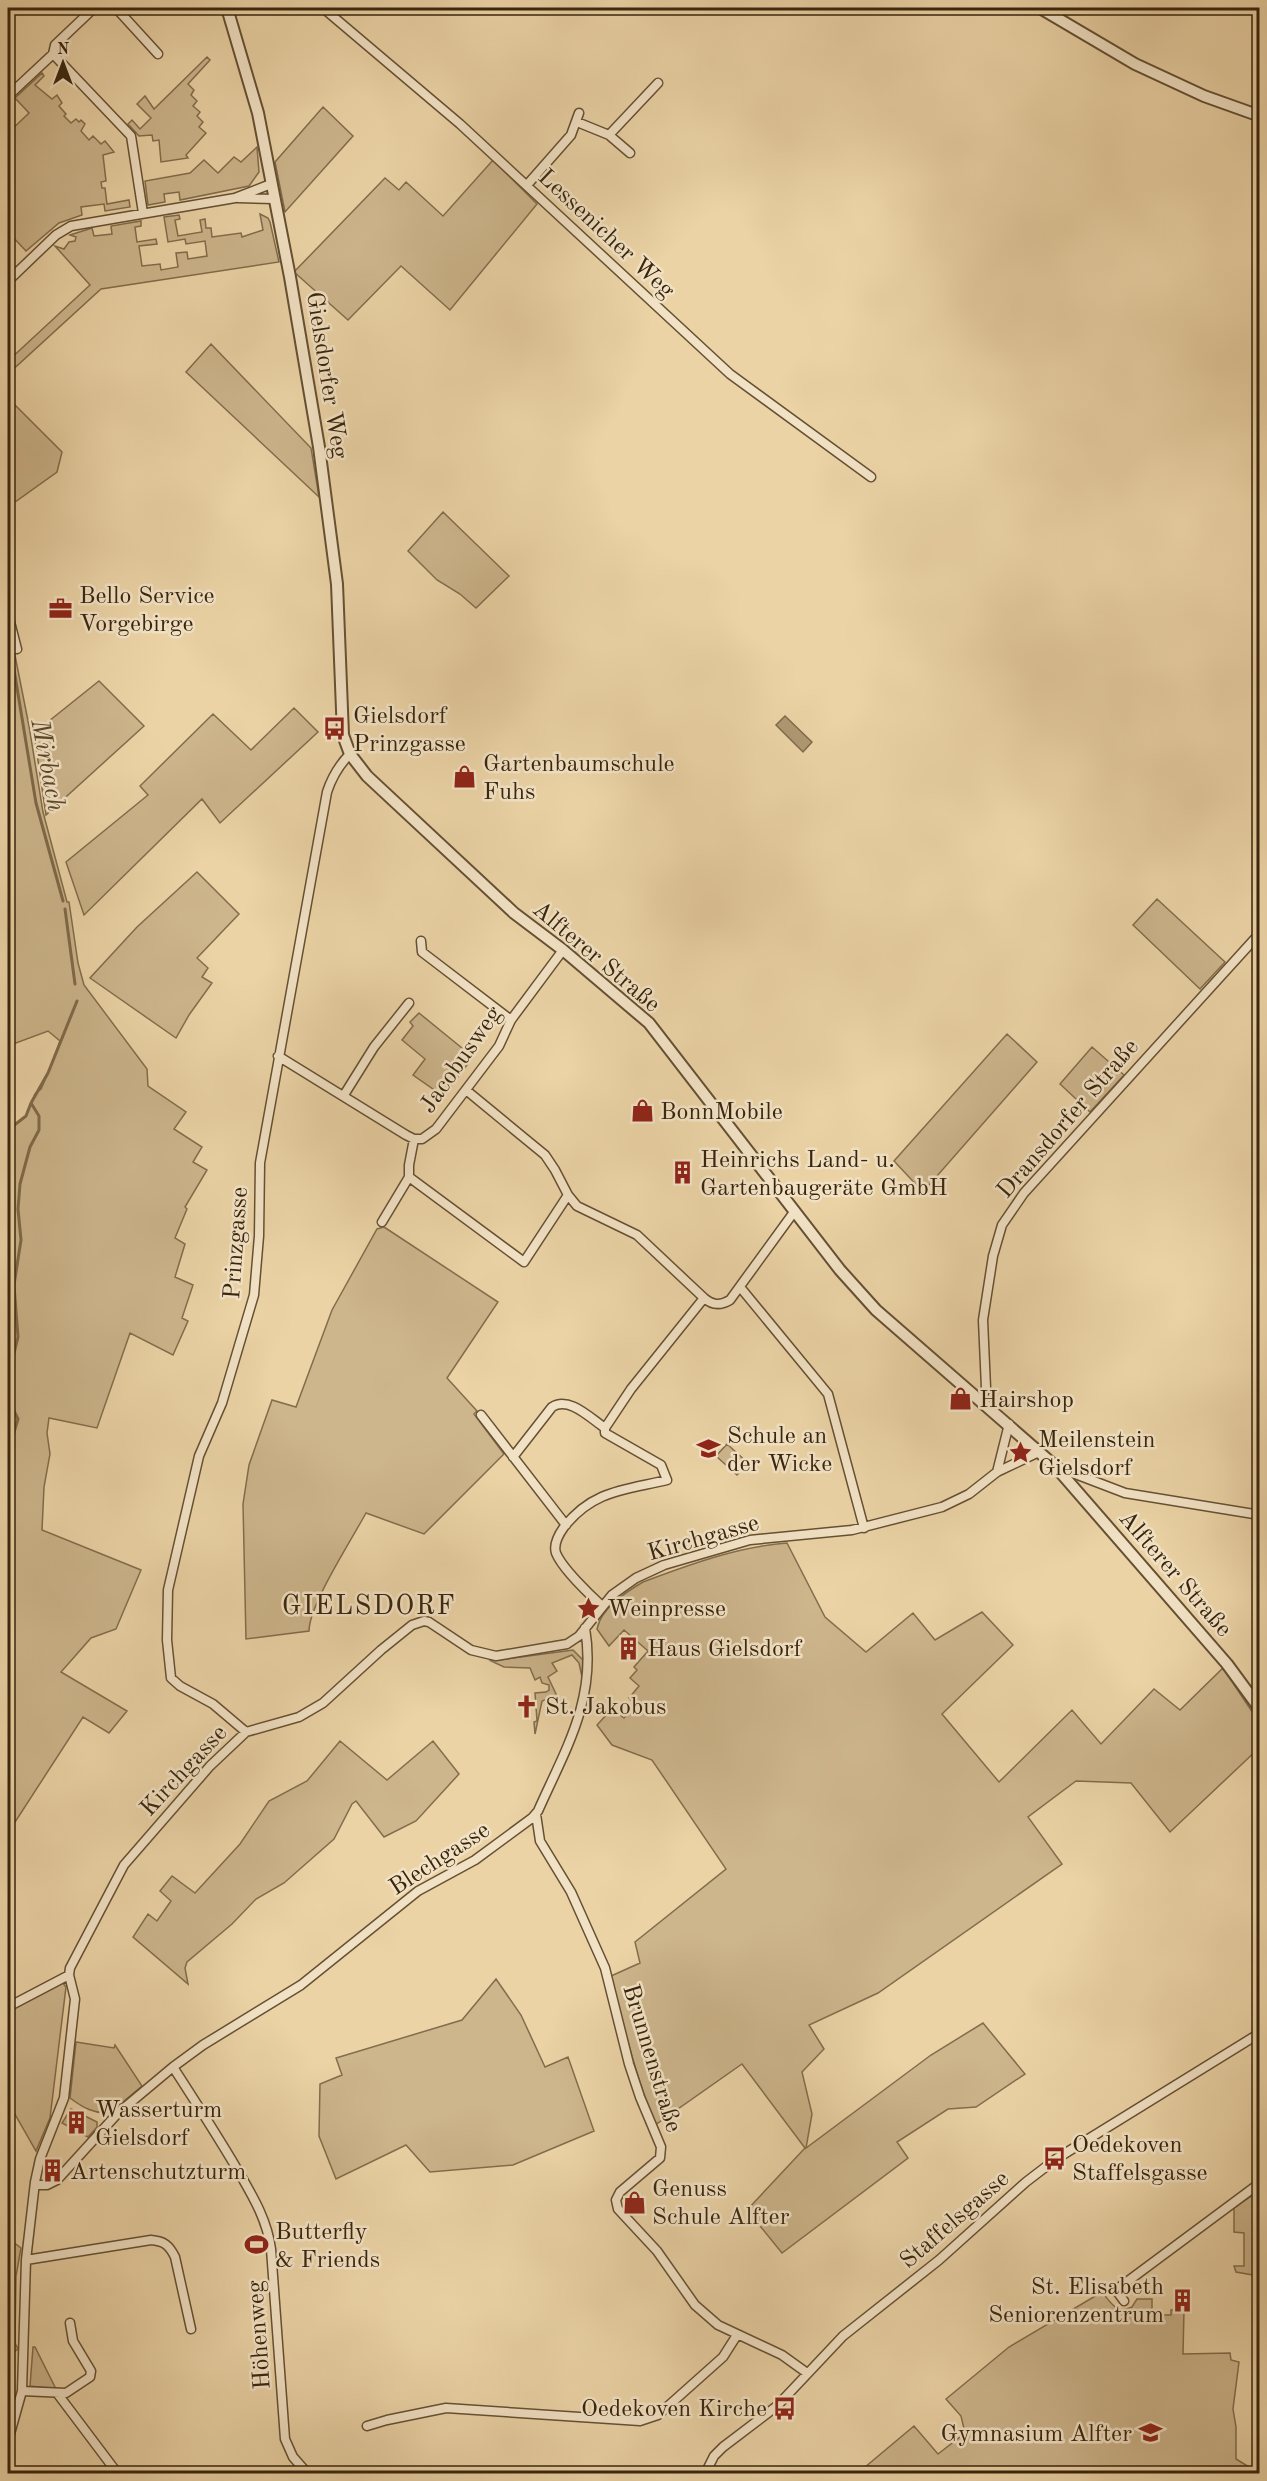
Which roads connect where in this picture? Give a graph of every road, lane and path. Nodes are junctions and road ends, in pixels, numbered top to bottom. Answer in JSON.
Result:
{"nodes":[{"id":1,"x":94,"y":8,"type":"edge"},
{"id":2,"x":116,"y":8,"type":"edge"},
{"id":3,"x":227,"y":8,"type":"edge"},
{"id":4,"x":323,"y":8,"type":"edge"},
{"id":5,"x":1040,"y":8,"type":"edge"},
{"id":6,"x":53,"y":54,"type":"junction"},
{"id":7,"x":158,"y":54,"type":"dead end"},
{"id":8,"x":658,"y":83,"type":"dead end"},
{"id":9,"x":8,"y":96,"type":"edge"},
{"id":10,"x":1260,"y":116,"type":"edge"},
{"id":11,"x":609,"y":135,"type":"junction"},
{"id":12,"x":630,"y":153,"type":"dead end"},
{"id":13,"x":271,"y":184,"type":"junction"},
{"id":14,"x":527,"y":185,"type":"junction"},
{"id":15,"x":235,"y":198,"type":"junction"},
{"id":16,"x":274,"y":199,"type":"junction"},
{"id":17,"x":143,"y":213,"type":"junction"},
{"id":18,"x":8,"y":280,"type":"edge"},
{"id":19,"x":871,"y":477,"type":"dead end"},
{"id":20,"x":8,"y":614,"type":"edge"},
{"id":21,"x":17,"y":650,"type":"dead end"},
{"id":22,"x":350,"y":754,"type":"junction"},
{"id":23,"x":1260,"y":933,"type":"edge"},
{"id":24,"x":421,"y":941,"type":"dead end"},
{"id":25,"x":562,"y":950,"type":"junction"},
{"id":26,"x":409,"y":1003,"type":"dead end"},
{"id":27,"x":511,"y":1020,"type":"junction"},
{"id":28,"x":278,"y":1056,"type":"junction"},
{"id":29,"x":466,"y":1090,"type":"junction"},
{"id":30,"x":344,"y":1095,"type":"junction"},
{"id":31,"x":414,"y":1139,"type":"junction"},
{"id":32,"x":409,"y":1177,"type":"junction"},
{"id":33,"x":568,"y":1195,"type":"junction"},
{"id":34,"x":795,"y":1212,"type":"junction"},
{"id":35,"x":382,"y":1222,"type":"dead end"},
{"id":36,"x":740,"y":1287,"type":"junction"},
{"id":37,"x":704,"y":1298,"type":"junction"},
{"id":38,"x":981,"y":1400,"type":"junction"},
{"id":39,"x":481,"y":1415,"type":"dead end"},
{"id":40,"x":1009,"y":1424,"type":"junction"},
{"id":41,"x":605,"y":1428,"type":"junction"},
{"id":42,"x":1039,"y":1452,"type":"junction"},
{"id":43,"x":513,"y":1457,"type":"junction"},
{"id":44,"x":1055,"y":1466,"type":"junction"},
{"id":45,"x":998,"y":1472,"type":"junction"},
{"id":46,"x":1260,"y":1515,"type":"edge"},
{"id":47,"x":566,"y":1524,"type":"junction"},
{"id":48,"x":864,"y":1528,"type":"junction"},
{"id":49,"x":602,"y":1606,"type":"junction"},
{"id":50,"x":585,"y":1629,"type":"junction"},
{"id":51,"x":1260,"y":1709,"type":"edge"},
{"id":52,"x":246,"y":1732,"type":"junction"},
{"id":53,"x":536,"y":1814,"type":"junction"},
{"id":54,"x":69,"y":1976,"type":"junction"},
{"id":55,"x":8,"y":2007,"type":"edge"},
{"id":56,"x":1260,"y":2033,"type":"edge"},
{"id":57,"x":173,"y":2067,"type":"junction"},
{"id":58,"x":1260,"y":2183,"type":"edge"},
{"id":59,"x":35,"y":2185,"type":"junction"},
{"id":60,"x":26,"y":2260,"type":"junction"},
{"id":61,"x":1124,"y":2301,"type":"dead end"},
{"id":62,"x":70,"y":2323,"type":"dead end"},
{"id":63,"x":191,"y":2329,"type":"dead end"},
{"id":64,"x":737,"y":2335,"type":"junction"},
{"id":65,"x":807,"y":2373,"type":"junction"},
{"id":66,"x":22,"y":2391,"type":"junction"},
{"id":67,"x":57,"y":2393,"type":"junction"},
{"id":68,"x":367,"y":2426,"type":"dead end"},
{"id":69,"x":8,"y":2441,"type":"edge"},
{"id":70,"x":118,"y":2474,"type":"edge"},
{"id":71,"x":308,"y":2474,"type":"edge"},
{"id":72,"x":705,"y":2474,"type":"edge"}],
"edges":[{"from":1,"to":6,"type":"street"},
{"from":2,"to":7,"type":"street"},
{"from":3,"to":13,"type":"street","name":"Gielsdorfer Weg"},
{"from":4,"to":14,"type":"street","name":"Lessenicher Weg"},
{"from":5,"to":10,"type":"street"},
{"from":6,"to":9,"type":"street"},
{"from":6,"to":17,"type":"street"},
{"from":8,"to":11,"type":"street"},
{"from":11,"to":12,"type":"street"},
{"from":11,"to":14,"type":"street"},
{"from":13,"to":15,"type":"street"},
{"from":13,"to":16,"type":"street","name":"Gielsdorfer Weg"},
{"from":14,"to":19,"type":"street","name":"Lessenicher Weg"},
{"from":15,"to":16,"type":"street"},
{"from":15,"to":17,"type":"street"},
{"from":16,"to":22,"type":"street","name":"Gielsdorfer Weg"},
{"from":17,"to":18,"type":"street"},
{"from":20,"to":21,"type":"street"},
{"from":22,"to":25,"type":"street","name":"Alfterer Straße"},
{"from":22,"to":28,"type":"street","name":"Prinzgasse"},
{"from":23,"to":38,"type":"street","name":"Dransdorfer Straße"},
{"from":24,"to":27,"type":"street"},
{"from":25,"to":27,"type":"street","name":"Jacobusweg"},
{"from":25,"to":34,"type":"street","name":"Alfterer Straße"},
{"from":26,"to":30,"type":"street"},
{"from":27,"to":29,"type":"street","name":"Jacobusweg"},
{"from":28,"to":30,"type":"street","name":"Jacobusweg"},
{"from":28,"to":52,"type":"street","name":"Prinzgasse"},
{"from":29,"to":31,"type":"street","name":"Jacobusweg"},
{"from":29,"to":33,"type":"street"},
{"from":30,"to":31,"type":"street","name":"Jacobusweg"},
{"from":31,"to":32,"type":"street"},
{"from":32,"to":33,"type":"street"},
{"from":32,"to":35,"type":"street"},
{"from":33,"to":37,"type":"street"},
{"from":34,"to":36,"type":"street"},
{"from":34,"to":38,"type":"street","name":"Alfterer Straße"},
{"from":36,"to":37,"type":"street"},
{"from":36,"to":48,"type":"street"},
{"from":37,"to":41,"type":"street"},
{"from":38,"to":40,"type":"street","name":"Alfterer Straße"},
{"from":39,"to":43,"type":"street"},
{"from":40,"to":42,"type":"street","name":"Alfterer Straße"},
{"from":40,"to":45,"type":"street"},
{"from":41,"to":43,"type":"street"},
{"from":41,"to":47,"type":"street"},
{"from":42,"to":44,"type":"street","name":"Alfterer Straße"},
{"from":42,"to":45,"type":"street","name":"Kirchgasse"},
{"from":43,"to":47,"type":"street"},
{"from":44,"to":46,"type":"street"},
{"from":44,"to":51,"type":"street","name":"Alfterer Straße"},
{"from":45,"to":48,"type":"street","name":"Kirchgasse"},
{"from":47,"to":49,"type":"street"},
{"from":48,"to":49,"type":"street","name":"Kirchgasse"},
{"from":49,"to":50,"type":"street","name":"Kirchgasse"},
{"from":50,"to":52,"type":"street","name":"Kirchgasse"},
{"from":50,"to":53,"type":"street","name":"Blechgasse"},
{"from":52,"to":54,"type":"street","name":"Kirchgasse"},
{"from":53,"to":57,"type":"street","name":"Blechgasse"},
{"from":53,"to":64,"type":"street","name":"Brunnenstraße"},
{"from":54,"to":55,"type":"street"},
{"from":54,"to":59,"type":"street"},
{"from":56,"to":65,"type":"street","name":"Staffelsgasse"},
{"from":57,"to":59,"type":"street","name":"Blechgasse"},
{"from":57,"to":71,"type":"street","name":"Höhenweg"},
{"from":58,"to":61,"type":"street"},
{"from":59,"to":60,"type":"street"},
{"from":60,"to":63,"type":"street"},
{"from":60,"to":66,"type":"street"},
{"from":62,"to":67,"type":"street"},
{"from":64,"to":65,"type":"street","name":"Brunnenstraße"},
{"from":64,"to":68,"type":"street"},
{"from":65,"to":72,"type":"street","name":"Staffelsgasse"},
{"from":66,"to":67,"type":"street"},
{"from":66,"to":69,"type":"street"},
{"from":67,"to":70,"type":"street"}]}
